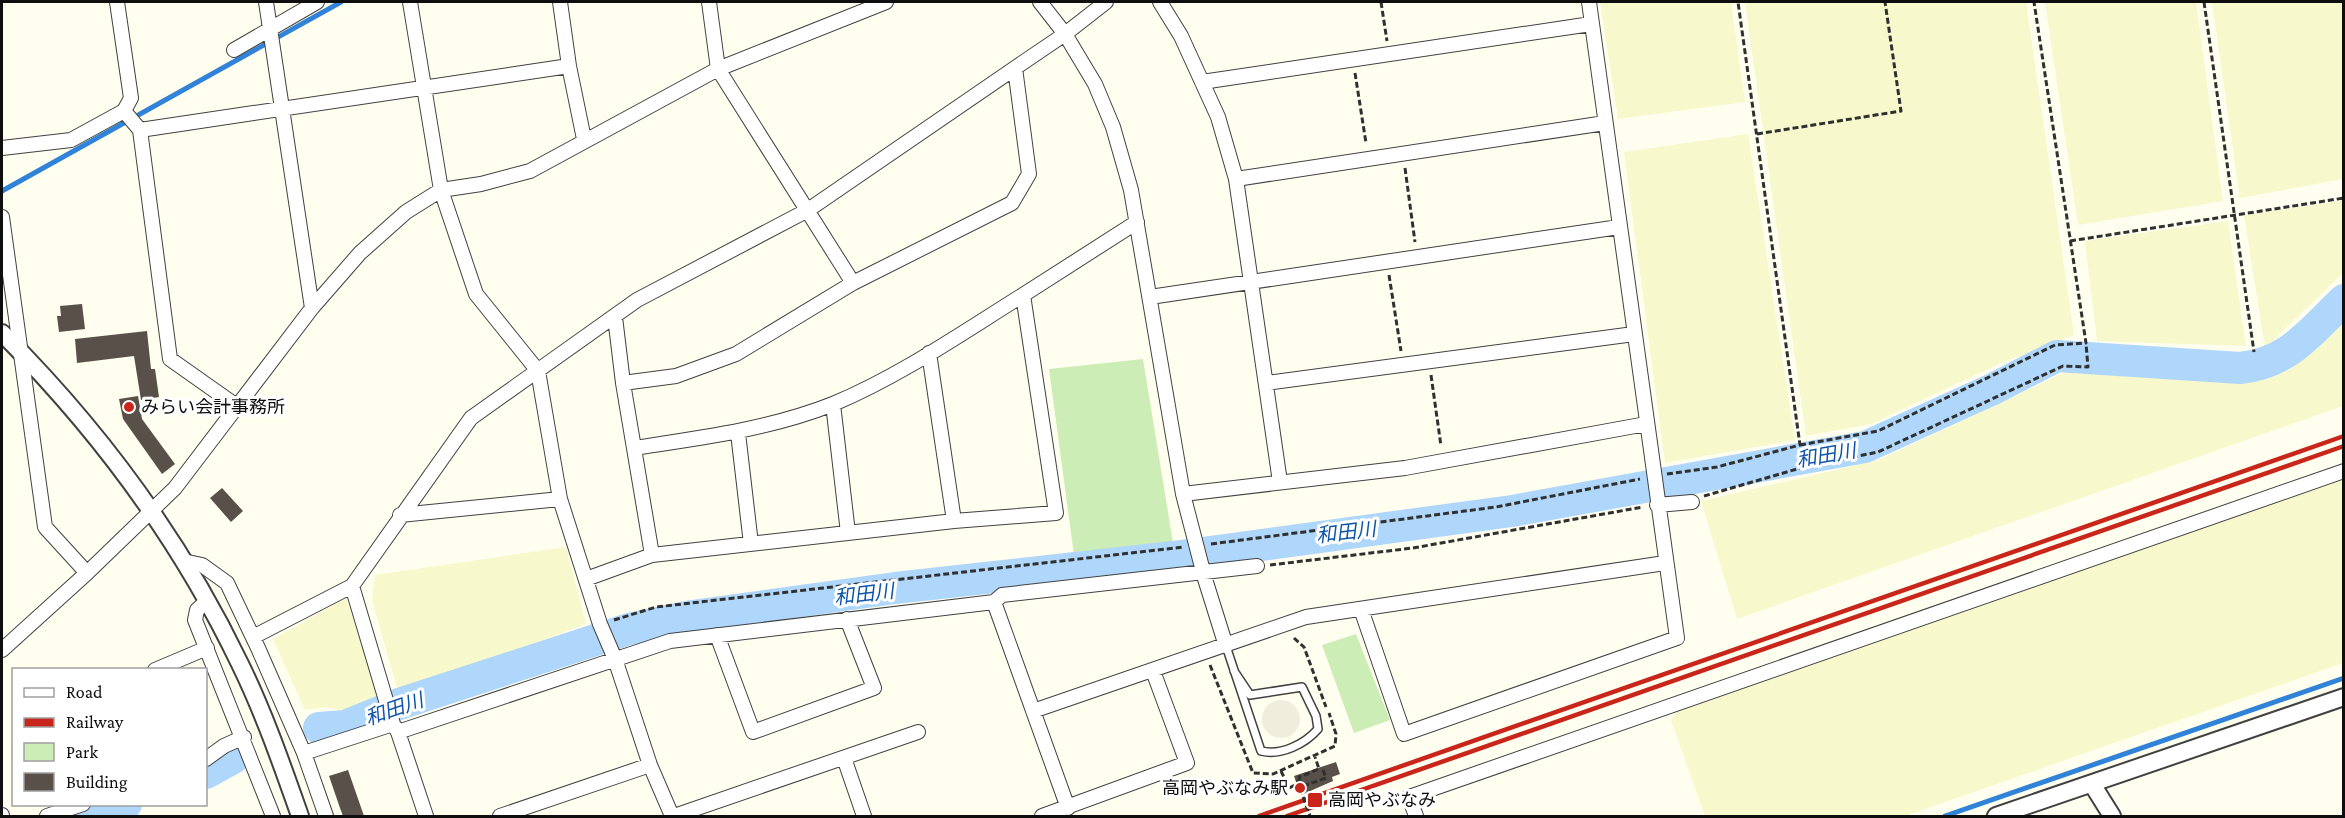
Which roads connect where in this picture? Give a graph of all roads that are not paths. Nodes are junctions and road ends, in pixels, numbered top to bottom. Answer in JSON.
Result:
{"nodes":[{"id":1,"x":117,"y":2,"type":"edge"},
{"id":2,"x":266,"y":2,"type":"edge"},
{"id":3,"x":317,"y":2,"type":"edge"},
{"id":4,"x":410,"y":2,"type":"edge"},
{"id":5,"x":560,"y":2,"type":"edge"},
{"id":6,"x":709,"y":2,"type":"edge"},
{"id":7,"x":886,"y":2,"type":"edge"},
{"id":8,"x":1040,"y":2,"type":"edge"},
{"id":9,"x":1106,"y":2,"type":"edge"},
{"id":10,"x":1160,"y":2,"type":"edge"},
{"id":11,"x":1589,"y":2,"type":"edge"},
{"id":12,"x":1591,"y":24,"type":"junction"},
{"id":13,"x":270,"y":30,"type":"junction"},
{"id":14,"x":1065,"y":34,"type":"junction"},
{"id":15,"x":234,"y":50,"type":"dead end"},
{"id":16,"x":568,"y":66,"type":"junction"},
{"id":17,"x":1015,"y":68,"type":"junction"},
{"id":18,"x":718,"y":69,"type":"junction"},
{"id":19,"x":1202,"y":82,"type":"junction"},
{"id":20,"x":424,"y":87,"type":"junction"},
{"id":21,"x":280,"y":109,"type":"junction"},
{"id":22,"x":124,"y":111,"type":"junction"},
{"id":23,"x":1605,"y":123,"type":"junction"},
{"id":24,"x":138,"y":128,"type":"junction"},
{"id":25,"x":584,"y":139,"type":"junction"},
{"id":26,"x":2,"y":148,"type":"edge"},
{"id":27,"x":1236,"y":179,"type":"junction"},
{"id":28,"x":441,"y":190,"type":"junction"},
{"id":29,"x":808,"y":210,"type":"junction"},
{"id":30,"x":2,"y":217,"type":"edge"},
{"id":31,"x":1137,"y":222,"type":"junction"},
{"id":32,"x":1619,"y":227,"type":"junction"},
{"id":33,"x":1251,"y":281,"type":"junction"},
{"id":34,"x":853,"y":283,"type":"junction"},
{"id":35,"x":1023,"y":295,"type":"junction"},
{"id":36,"x":1150,"y":297,"type":"junction"},
{"id":37,"x":312,"y":308,"type":"junction"},
{"id":38,"x":615,"y":317,"type":"junction"},
{"id":39,"x":2,"y":333,"type":"edge"},
{"id":40,"x":1634,"y":334,"type":"junction"},
{"id":41,"x":21,"y":352,"type":"junction"},
{"id":42,"x":929,"y":353,"type":"junction"},
{"id":43,"x":538,"y":372,"type":"junction"},
{"id":44,"x":623,"y":383,"type":"junction"},
{"id":45,"x":1266,"y":383,"type":"junction"},
{"id":46,"x":833,"y":404,"type":"junction"},
{"id":47,"x":238,"y":407,"type":"junction"},
{"id":48,"x":1646,"y":424,"type":"junction"},
{"id":49,"x":738,"y":433,"type":"junction"},
{"id":50,"x":634,"y":448,"type":"junction"},
{"id":51,"x":2343,"y":471,"type":"edge"},
{"id":52,"x":1280,"y":482,"type":"junction"},
{"id":53,"x":1183,"y":494,"type":"junction"},
{"id":54,"x":560,"y":499,"type":"junction"},
{"id":55,"x":1692,"y":501,"type":"road end"},
{"id":56,"x":1657,"y":504,"type":"junction"},
{"id":57,"x":152,"y":511,"type":"junction"},
{"id":58,"x":400,"y":514,"type":"junction"},
{"id":59,"x":954,"y":521,"type":"junction"},
{"id":60,"x":848,"y":533,"type":"junction"},
{"id":61,"x":751,"y":544,"type":"junction"},
{"id":62,"x":652,"y":555,"type":"junction"},
{"id":63,"x":183,"y":561,"type":"junction"},
{"id":64,"x":1665,"y":563,"type":"junction"},
{"id":65,"x":1257,"y":566,"type":"road end"},
{"id":66,"x":1203,"y":572,"type":"junction"},
{"id":67,"x":87,"y":573,"type":"junction"},
{"id":68,"x":586,"y":579,"type":"junction"},
{"id":69,"x":352,"y":585,"type":"junction"},
{"id":70,"x":207,"y":601,"type":"junction"},
{"id":71,"x":994,"y":602,"type":"junction"},
{"id":72,"x":1361,"y":609,"type":"junction"},
{"id":73,"x":847,"y":619,"type":"junction"},
{"id":74,"x":717,"y":634,"type":"junction"},
{"id":75,"x":253,"y":637,"type":"junction"},
{"id":76,"x":1226,"y":646,"type":"junction"},
{"id":77,"x":207,"y":648,"type":"junction"},
{"id":78,"x":2,"y":650,"type":"edge"},
{"id":79,"x":612,"y":653,"type":"junction"},
{"id":80,"x":157,"y":668,"type":"edge"},
{"id":81,"x":1153,"y":671,"type":"junction"},
{"id":82,"x":1234,"y":671,"type":"junction"},
{"id":83,"x":2343,"y":697,"type":"edge"},
{"id":84,"x":1033,"y":711,"type":"junction"},
{"id":85,"x":395,"y":726,"type":"junction"},
{"id":86,"x":918,"y":732,"type":"dead end"},
{"id":87,"x":244,"y":737,"type":"junction"},
{"id":88,"x":304,"y":753,"type":"junction"},
{"id":89,"x":207,"y":758,"type":"edge"},
{"id":90,"x":844,"y":758,"type":"junction"},
{"id":91,"x":650,"y":765,"type":"junction"},
{"id":92,"x":2092,"y":783,"type":"junction"},
{"id":93,"x":77,"y":806,"type":"edge"},
{"id":94,"x":1068,"y":808,"type":"junction"},
{"id":95,"x":529,"y":812,"type":"edge"},
{"id":96,"x":47,"y":816,"type":"edge"},
{"id":97,"x":273,"y":816,"type":"edge"},
{"id":98,"x":300,"y":816,"type":"edge"},
{"id":99,"x":326,"y":816,"type":"edge"},
{"id":100,"x":426,"y":816,"type":"edge"},
{"id":101,"x":500,"y":816,"type":"edge"},
{"id":102,"x":673,"y":816,"type":"edge"},
{"id":103,"x":864,"y":816,"type":"edge"},
{"id":104,"x":1042,"y":816,"type":"edge"},
{"id":105,"x":1416,"y":816,"type":"edge"},
{"id":106,"x":1996,"y":816,"type":"edge"},
{"id":107,"x":2112,"y":816,"type":"edge"}],
"edges":[{"from":1,"to":22,"type":"street"},
{"from":2,"to":13,"type":"street"},
{"from":3,"to":13,"type":"street"},
{"from":4,"to":20,"type":"street"},
{"from":5,"to":16,"type":"street"},
{"from":6,"to":18,"type":"street"},
{"from":7,"to":18,"type":"street"},
{"from":8,"to":14,"type":"street"},
{"from":9,"to":14,"type":"street"},
{"from":10,"to":19,"type":"street"},
{"from":11,"to":12,"type":"street"},
{"from":12,"to":19,"type":"street"},
{"from":12,"to":23,"type":"street"},
{"from":13,"to":15,"type":"street"},
{"from":13,"to":21,"type":"street"},
{"from":14,"to":17,"type":"street"},
{"from":14,"to":31,"type":"street"},
{"from":16,"to":20,"type":"street"},
{"from":16,"to":25,"type":"street"},
{"from":17,"to":29,"type":"street"},
{"from":17,"to":34,"type":"street"},
{"from":18,"to":25,"type":"street"},
{"from":18,"to":29,"type":"street"},
{"from":19,"to":27,"type":"street"},
{"from":20,"to":21,"type":"street"},
{"from":20,"to":28,"type":"street"},
{"from":21,"to":24,"type":"street"},
{"from":21,"to":37,"type":"street"},
{"from":22,"to":24,"type":"street"},
{"from":22,"to":26,"type":"street"},
{"from":23,"to":27,"type":"street"},
{"from":23,"to":32,"type":"street"},
{"from":24,"to":47,"type":"street"},
{"from":25,"to":28,"type":"street"},
{"from":27,"to":33,"type":"street"},
{"from":28,"to":37,"type":"street"},
{"from":28,"to":43,"type":"street"},
{"from":29,"to":34,"type":"street"},
{"from":29,"to":38,"type":"street"},
{"from":30,"to":41,"type":"street"},
{"from":31,"to":35,"type":"street"},
{"from":31,"to":36,"type":"street"},
{"from":32,"to":33,"type":"street"},
{"from":32,"to":40,"type":"street"},
{"from":33,"to":36,"type":"street"},
{"from":33,"to":45,"type":"street"},
{"from":34,"to":44,"type":"street"},
{"from":35,"to":42,"type":"street"},
{"from":35,"to":59,"type":"street"},
{"from":36,"to":53,"type":"street"},
{"from":37,"to":47,"type":"street"},
{"from":38,"to":43,"type":"street"},
{"from":38,"to":44,"type":"street"},
{"from":39,"to":41,"type":"street"},
{"from":40,"to":45,"type":"street"},
{"from":40,"to":48,"type":"street"},
{"from":41,"to":57,"type":"street"},
{"from":41,"to":67,"type":"street"},
{"from":42,"to":46,"type":"street"},
{"from":42,"to":59,"type":"street"},
{"from":43,"to":54,"type":"street"},
{"from":43,"to":58,"type":"street"},
{"from":44,"to":50,"type":"street"},
{"from":45,"to":52,"type":"street"},
{"from":46,"to":49,"type":"street"},
{"from":46,"to":60,"type":"street"},
{"from":47,"to":57,"type":"street"},
{"from":48,"to":52,"type":"street"},
{"from":48,"to":56,"type":"street"},
{"from":49,"to":50,"type":"street"},
{"from":49,"to":61,"type":"street"},
{"from":50,"to":62,"type":"street"},
{"from":51,"to":105,"type":"street"},
{"from":52,"to":53,"type":"street"},
{"from":53,"to":66,"type":"street"},
{"from":54,"to":58,"type":"street"},
{"from":54,"to":68,"type":"street"},
{"from":55,"to":56,"type":"street"},
{"from":56,"to":64,"type":"street"},
{"from":57,"to":63,"type":"street"},
{"from":57,"to":67,"type":"street"},
{"from":58,"to":69,"type":"street"},
{"from":59,"to":60,"type":"street"},
{"from":60,"to":61,"type":"street"},
{"from":61,"to":62,"type":"street"},
{"from":62,"to":68,"type":"street"},
{"from":63,"to":70,"type":"street"},
{"from":63,"to":75,"type":"street"},
{"from":64,"to":72,"type":"street"},
{"from":64,"to":72,"type":"street"},
{"from":65,"to":66,"type":"street"},
{"from":66,"to":71,"type":"street"},
{"from":66,"to":76,"type":"street"},
{"from":67,"to":78,"type":"street"},
{"from":68,"to":79,"type":"street"},
{"from":69,"to":75,"type":"street"},
{"from":69,"to":85,"type":"street"},
{"from":70,"to":77,"type":"street"},
{"from":70,"to":98,"type":"street"},
{"from":71,"to":73,"type":"street"},
{"from":71,"to":84,"type":"street"},
{"from":72,"to":76,"type":"street"},
{"from":73,"to":74,"type":"street"},
{"from":73,"to":74,"type":"street"},
{"from":74,"to":79,"type":"street"},
{"from":75,"to":88,"type":"street"},
{"from":76,"to":81,"type":"street"},
{"from":76,"to":82,"type":"lane"},
{"from":77,"to":80,"type":"street"},
{"from":77,"to":87,"type":"street"},
{"from":79,"to":85,"type":"street"},
{"from":79,"to":91,"type":"street"},
{"from":81,"to":84,"type":"street"},
{"from":81,"to":94,"type":"street"},
{"from":82,"to":82,"type":"lane"},
{"from":83,"to":92,"type":"street"},
{"from":84,"to":94,"type":"street"},
{"from":85,"to":88,"type":"street"},
{"from":85,"to":100,"type":"street"},
{"from":86,"to":90,"type":"street"},
{"from":87,"to":89,"type":"street"},
{"from":87,"to":97,"type":"street"},
{"from":88,"to":99,"type":"street"},
{"from":90,"to":102,"type":"street"},
{"from":90,"to":103,"type":"street"},
{"from":91,"to":95,"type":"street"},
{"from":91,"to":102,"type":"street"},
{"from":92,"to":106,"type":"street"},
{"from":92,"to":107,"type":"street"},
{"from":93,"to":96,"type":"street"},
{"from":94,"to":104,"type":"street"},
{"from":95,"to":101,"type":"street"}]}
